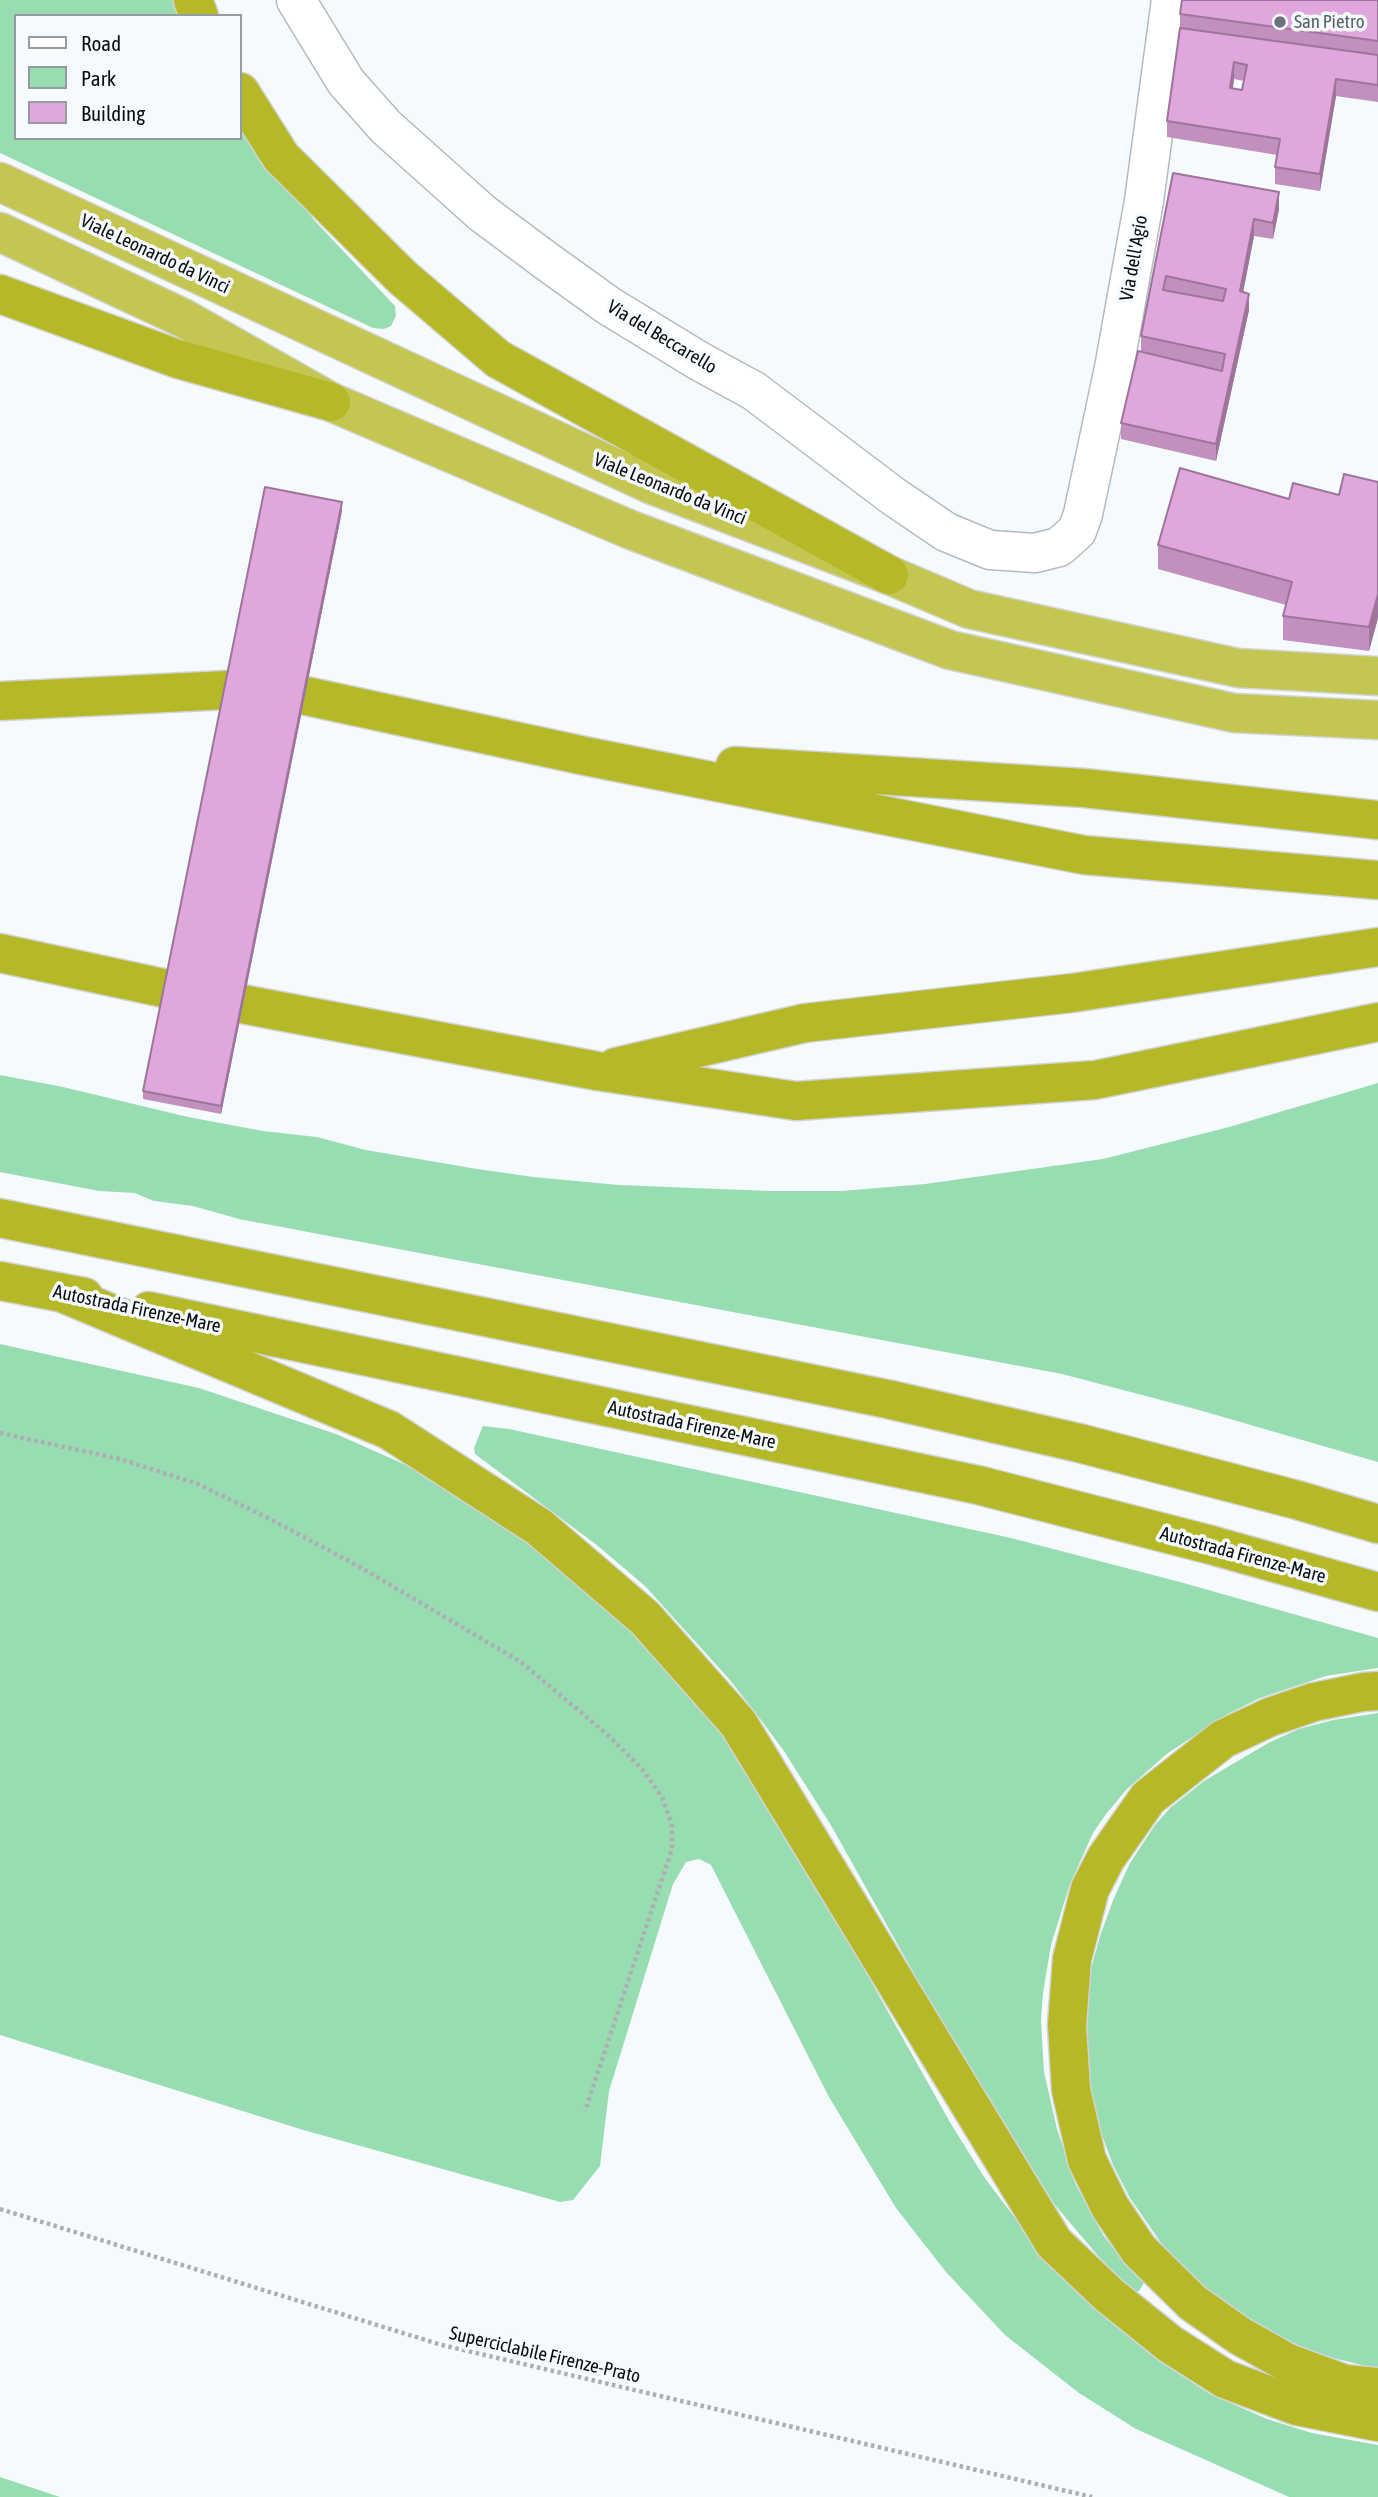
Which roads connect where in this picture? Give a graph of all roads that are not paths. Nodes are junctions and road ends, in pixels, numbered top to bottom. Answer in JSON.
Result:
{"nodes":[{"id":1,"x":296,"y":0,"type":"edge"},
{"id":2,"x":1171,"y":0,"type":"edge"},
{"id":3,"x":242,"y":95,"type":"edge"},
{"id":4,"x":0,"y":182,"type":"edge"},
{"id":5,"x":0,"y":232,"type":"edge"},
{"id":6,"x":0,"y":293,"type":"edge"},
{"id":7,"x":331,"y":402,"type":"junction"},
{"id":8,"x":1083,"y":514,"type":"joint"},
{"id":9,"x":889,"y":575,"type":"junction"},
{"id":10,"x":1378,"y":676,"type":"edge"},
{"id":11,"x":0,"y":701,"type":"edge"},
{"id":12,"x":1378,"y":720,"type":"edge"},
{"id":13,"x":585,"y":756,"type":"junction"},
{"id":14,"x":1378,"y":820,"type":"edge"},
{"id":15,"x":1378,"y":880,"type":"edge"},
{"id":16,"x":1378,"y":947,"type":"edge"},
{"id":17,"x":3,"y":955,"type":"edge"},
{"id":18,"x":1378,"y":1022,"type":"edge"},
{"id":19,"x":597,"y":1071,"type":"junction"},
{"id":20,"x":0,"y":1218,"type":"edge"},
{"id":21,"x":0,"y":1280,"type":"edge"},
{"id":22,"x":60,"y":1293,"type":"junction"},
{"id":23,"x":1378,"y":1494,"type":"edge"},
{"id":24,"x":1297,"y":1500,"type":"junction"},
{"id":25,"x":1378,"y":1524,"type":"edge"},
{"id":26,"x":1378,"y":1592,"type":"edge"},
{"id":27,"x":1378,"y":1691,"type":"edge"},
{"id":28,"x":1378,"y":2387,"type":"edge"},
{"id":29,"x":1378,"y":2422,"type":"edge"}],
"edges":[{"from":1,"to":8,"type":"street","name":"Via del Beccarello"},
{"from":2,"to":8,"type":"street","name":"Via dell'Agio"},
{"from":3,"to":9,"type":"highway"},
{"from":4,"to":9,"type":"highway","name":"Viale Leonardo da Vinci"},
{"from":5,"to":7,"type":"highway"},
{"from":6,"to":7,"type":"highway"},
{"from":7,"to":12,"type":"highway"},
{"from":9,"to":10,"type":"highway","name":"Viale Leonardo da Vinci"},
{"from":11,"to":13,"type":"highway"},
{"from":13,"to":14,"type":"highway"},
{"from":13,"to":15,"type":"highway"},
{"from":16,"to":19,"type":"highway"},
{"from":17,"to":19,"type":"highway"},
{"from":18,"to":19,"type":"highway"},
{"from":20,"to":24,"type":"highway"},
{"from":21,"to":22,"type":"highway","name":"Autostrada Firenze-Mare"},
{"from":22,"to":26,"type":"highway","name":"Autostrada Firenze-Mare"},
{"from":22,"to":29,"type":"highway"},
{"from":23,"to":24,"type":"highway"},
{"from":24,"to":25,"type":"highway"},
{"from":27,"to":28,"type":"highway"}]}
